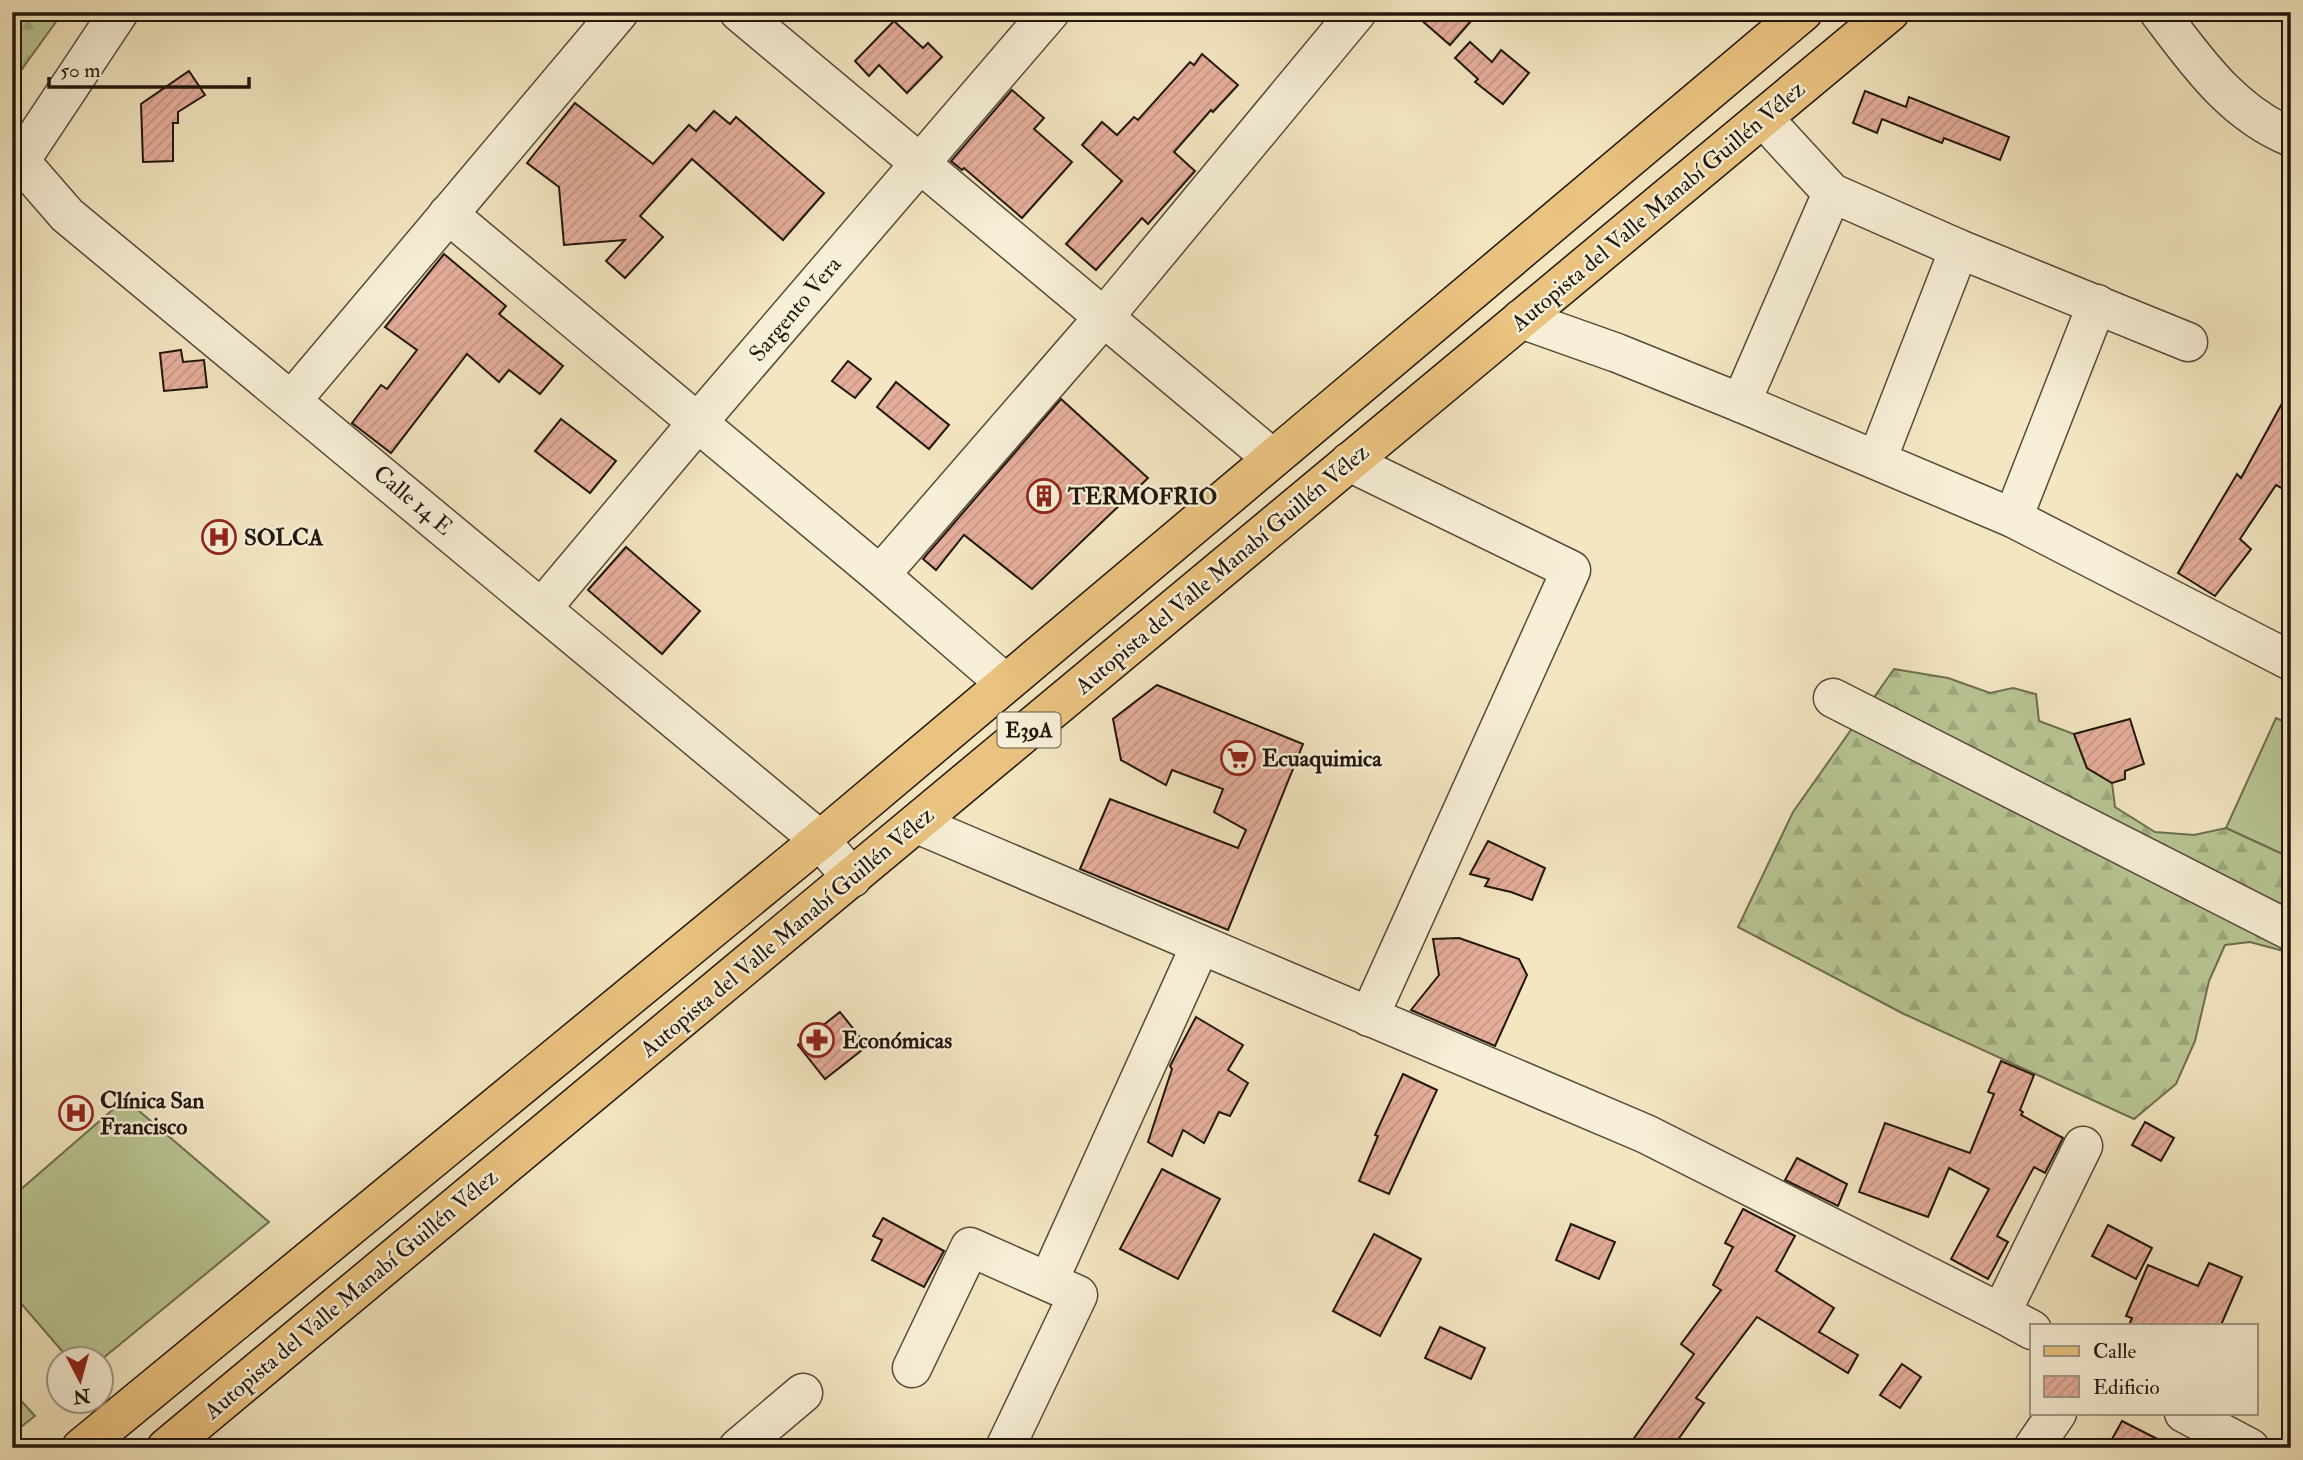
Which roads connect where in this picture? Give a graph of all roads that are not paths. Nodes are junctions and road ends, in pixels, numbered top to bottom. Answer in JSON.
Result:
{"nodes":[{"id":1,"x":120,"y":12,"type":"edge"},
{"id":2,"x":619,"y":12,"type":"edge"},
{"id":3,"x":739,"y":12,"type":"edge"},
{"id":4,"x":1050,"y":12,"type":"edge"},
{"id":5,"x":1357,"y":12,"type":"edge"},
{"id":6,"x":1803,"y":12,"type":"edge"},
{"id":7,"x":1890,"y":12,"type":"edge"},
{"id":8,"x":2159,"y":12,"type":"edge"},
{"id":9,"x":1764,"y":118,"type":"junction"},
{"id":10,"x":2291,"y":137,"type":"edge"},
{"id":11,"x":16,"y":158,"type":"edge"},
{"id":12,"x":919,"y":163,"type":"junction"},
{"id":13,"x":1832,"y":193,"type":"junction"},
{"id":14,"x":448,"y":214,"type":"junction"},
{"id":15,"x":1959,"y":249,"type":"junction"},
{"id":16,"x":2097,"y":304,"type":"junction"},
{"id":17,"x":1104,"y":317,"type":"junction"},
{"id":18,"x":1521,"y":319,"type":"junction"},
{"id":19,"x":2188,"y":342,"type":"dead end"},
{"id":20,"x":292,"y":400,"type":"junction"},
{"id":21,"x":1741,"y":403,"type":"junction"},
{"id":22,"x":698,"y":422,"type":"junction"},
{"id":23,"x":1272,"y":458,"type":"junction"},
{"id":24,"x":1877,"y":460,"type":"junction"},
{"id":25,"x":1349,"y":462,"type":"junction"},
{"id":26,"x":2013,"y":518,"type":"junction"},
{"id":27,"x":880,"y":575,"type":"junction"},
{"id":28,"x":542,"y":608,"type":"junction"},
{"id":29,"x":2291,"y":661,"type":"edge"},
{"id":30,"x":1005,"y":683,"type":"junction"},
{"id":31,"x":1833,"y":698,"type":"dead end"},
{"id":32,"x":917,"y":824,"type":"junction"},
{"id":33,"x":820,"y":840,"type":"junction"},
{"id":34,"x":852,"y":878,"type":"junction"},
{"id":35,"x":2291,"y":931,"type":"edge"},
{"id":36,"x":1200,"y":946,"type":"junction"},
{"id":37,"x":1369,"y":1017,"type":"junction"},
{"id":38,"x":2083,"y":1146,"type":"dead end"},
{"id":39,"x":322,"y":1248,"type":"junction"},
{"id":40,"x":1049,"y":1280,"type":"junction"},
{"id":41,"x":364,"y":1282,"type":"junction"},
{"id":42,"x":2017,"y":1321,"type":"edge"},
{"id":43,"x":912,"y":1368,"type":"dead end"},
{"id":44,"x":803,"y":1393,"type":"dead end"},
{"id":45,"x":2056,"y":1414,"type":"edge"},
{"id":46,"x":2186,"y":1414,"type":"edge"},
{"id":47,"x":81,"y":1448,"type":"edge"},
{"id":48,"x":166,"y":1448,"type":"edge"},
{"id":49,"x":738,"y":1448,"type":"edge"},
{"id":50,"x":1005,"y":1448,"type":"edge"},
{"id":51,"x":2033,"y":1448,"type":"edge"},
{"id":52,"x":2250,"y":1448,"type":"edge"}],
"edges":[{"from":1,"to":11,"type":"street"},
{"from":2,"to":14,"type":"street"},
{"from":3,"to":12,"type":"street"},
{"from":4,"to":12,"type":"street","name":"Sargento Vera"},
{"from":5,"to":17,"type":"street"},
{"from":6,"to":23,"type":"main road","number":"E39A"},
{"from":7,"to":9,"type":"main road","name":"Autopista del Valle Manabí Guillén Vélez","number":"E39A"},
{"from":8,"to":10,"type":"street"},
{"from":9,"to":13,"type":"street"},
{"from":9,"to":18,"type":"main road","name":"Autopista del Valle Manabí Guillén Vélez","number":"E39A"},
{"from":11,"to":20,"type":"street","name":"Calle 14 E"},
{"from":12,"to":17,"type":"street"},
{"from":12,"to":22,"type":"street","name":"Sargento Vera"},
{"from":13,"to":15,"type":"street"},
{"from":13,"to":21,"type":"street"},
{"from":14,"to":20,"type":"street"},
{"from":14,"to":22,"type":"street"},
{"from":15,"to":16,"type":"street"},
{"from":15,"to":24,"type":"street"},
{"from":16,"to":19,"type":"street"},
{"from":16,"to":26,"type":"street"},
{"from":17,"to":23,"type":"street"},
{"from":17,"to":27,"type":"street"},
{"from":18,"to":21,"type":"street"},
{"from":18,"to":25,"type":"main road","name":"Autopista del Valle Manabí Guillén Vélez","number":"E39A"},
{"from":20,"to":28,"type":"street","name":"Calle 14 E"},
{"from":21,"to":24,"type":"street"},
{"from":22,"to":27,"type":"street"},
{"from":22,"to":28,"type":"street","name":"Sargento Vera"},
{"from":23,"to":30,"type":"main road","number":"E39A"},
{"from":24,"to":26,"type":"street"},
{"from":25,"to":32,"type":"main road","name":"Autopista del Valle Manabí Guillén Vélez","number":"E39A"},
{"from":25,"to":37,"type":"street"},
{"from":26,"to":29,"type":"street"},
{"from":27,"to":30,"type":"street"},
{"from":28,"to":33,"type":"street","name":"Calle 14 E"},
{"from":30,"to":33,"type":"main road","number":"E39A"},
{"from":31,"to":35,"type":"street"},
{"from":32,"to":34,"type":"main road","name":"Autopista del Valle Manabí Guillén Vélez","number":"E39A"},
{"from":32,"to":36,"type":"street"},
{"from":33,"to":34,"type":"street","name":"Calle 14 E"},
{"from":33,"to":39,"type":"main road","number":"E39A"},
{"from":34,"to":41,"type":"main road","name":"Autopista del Valle Manabí Guillén Vélez","number":"E39A"},
{"from":36,"to":37,"type":"street"},
{"from":36,"to":40,"type":"street"},
{"from":37,"to":42,"type":"street"},
{"from":38,"to":42,"type":"street"},
{"from":39,"to":41,"type":"main road"},
{"from":39,"to":47,"type":"main road","number":"E39A"},
{"from":40,"to":43,"type":"street"},
{"from":40,"to":50,"type":"street"},
{"from":41,"to":48,"type":"main road","name":"Autopista del Valle Manabí Guillén Vélez","number":"E39A"},
{"from":44,"to":49,"type":"street"},
{"from":45,"to":51,"type":"street"},
{"from":46,"to":52,"type":"street"}]}
